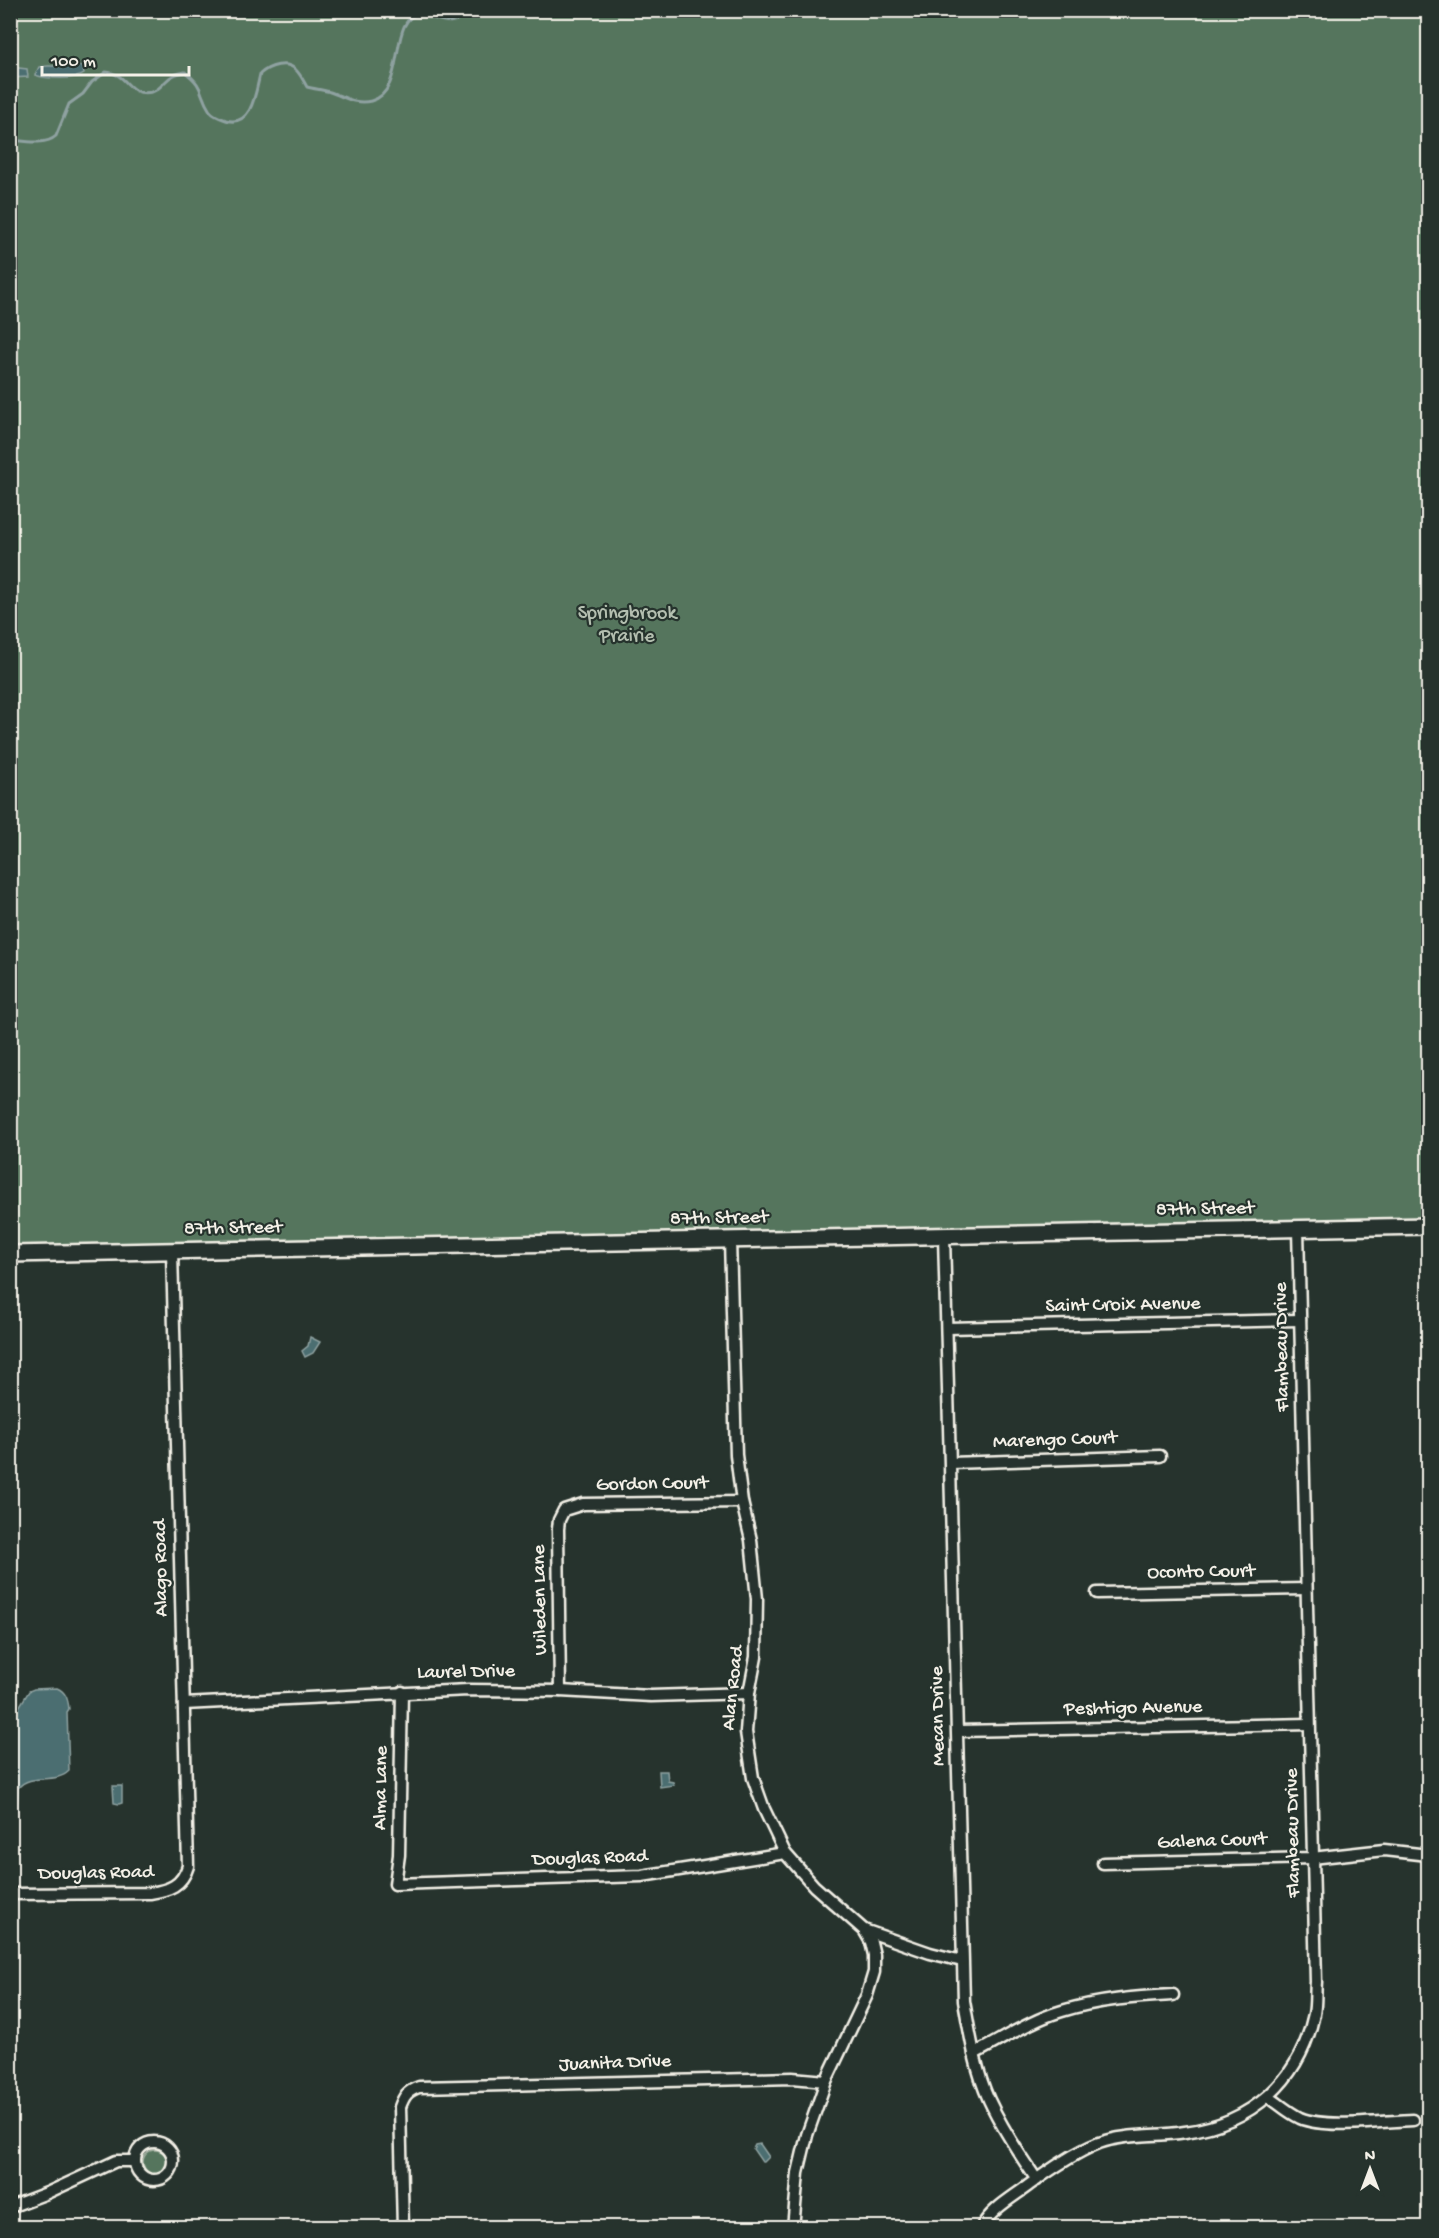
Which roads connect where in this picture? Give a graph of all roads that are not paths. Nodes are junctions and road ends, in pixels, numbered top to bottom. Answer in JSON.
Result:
{"nodes":[{"id":1,"x":1428,"y":1226,"type":"edge"},
{"id":2,"x":1298,"y":1229,"type":"junction"},
{"id":3,"x":944,"y":1236,"type":"junction"},
{"id":4,"x":730,"y":1240,"type":"junction"},
{"id":5,"x":172,"y":1252,"type":"junction"},
{"id":6,"x":10,"y":1254,"type":"edge"},
{"id":7,"x":1300,"y":1320,"type":"junction"},
{"id":8,"x":948,"y":1328,"type":"junction"},
{"id":9,"x":1160,"y":1456,"type":"dead end"},
{"id":10,"x":951,"y":1463,"type":"junction"},
{"id":11,"x":742,"y":1502,"type":"junction"},
{"id":12,"x":564,"y":1510,"type":"joint"},
{"id":13,"x":1306,"y":1589,"type":"junction"},
{"id":14,"x":1097,"y":1593,"type":"dead end"},
{"id":15,"x":560,"y":1691,"type":"junction"},
{"id":16,"x":402,"y":1692,"type":"junction"},
{"id":17,"x":749,"y":1693,"type":"junction"},
{"id":18,"x":184,"y":1704,"type":"junction"},
{"id":19,"x":1309,"y":1724,"type":"junction"},
{"id":20,"x":958,"y":1731,"type":"junction"},
{"id":21,"x":785,"y":1853,"type":"junction"},
{"id":22,"x":1428,"y":1855,"type":"edge"},
{"id":23,"x":1312,"y":1858,"type":"junction"},
{"id":24,"x":1103,"y":1863,"type":"dead end"},
{"id":25,"x":180,"y":1882,"type":"joint"},
{"id":26,"x":395,"y":1884,"type":"joint"},
{"id":27,"x":10,"y":1894,"type":"edge"},
{"id":28,"x":864,"y":1930,"type":"junction"},
{"id":29,"x":962,"y":1961,"type":"junction"},
{"id":30,"x":1173,"y":1995,"type":"dead end"},
{"id":31,"x":974,"y":2054,"type":"junction"},
{"id":32,"x":826,"y":2081,"type":"junction"},
{"id":33,"x":1269,"y":2097,"type":"junction"},
{"id":34,"x":1413,"y":2120,"type":"dead end"},
{"id":35,"x":135,"y":2161,"type":"dead end"},
{"id":36,"x":1037,"y":2180,"type":"junction"},
{"id":37,"x":10,"y":2207,"type":"edge"},
{"id":38,"x":403,"y":2228,"type":"edge"},
{"id":39,"x":794,"y":2228,"type":"edge"},
{"id":40,"x":981,"y":2228,"type":"edge"}],
"edges":[{"from":1,"to":2,"type":"street","name":"87th Street"},
{"from":2,"to":3,"type":"street","name":"87th Street"},
{"from":2,"to":7,"type":"street","name":"Flambeau Drive"},
{"from":3,"to":4,"type":"street","name":"87th Street"},
{"from":3,"to":8,"type":"street","name":"Mecan Drive"},
{"from":4,"to":5,"type":"street","name":"87th Street"},
{"from":4,"to":11,"type":"street","name":"Alan Road"},
{"from":5,"to":6,"type":"street","name":"87th Street"},
{"from":5,"to":18,"type":"street","name":"Alago Road"},
{"from":7,"to":8,"type":"street","name":"Saint Croix Avenue"},
{"from":7,"to":13,"type":"street","name":"Flambeau Drive"},
{"from":8,"to":10,"type":"street","name":"Mecan Drive"},
{"from":9,"to":10,"type":"street","name":"Marengo Court"},
{"from":10,"to":20,"type":"street","name":"Mecan Drive"},
{"from":11,"to":12,"type":"street","name":"Gordon Court"},
{"from":11,"to":17,"type":"street","name":"Alan Road"},
{"from":12,"to":15,"type":"street","name":"Wileden Lane"},
{"from":13,"to":14,"type":"street","name":"Oconto Court"},
{"from":13,"to":19,"type":"street","name":"Flambeau Drive"},
{"from":15,"to":16,"type":"street","name":"Laurel Drive"},
{"from":15,"to":17,"type":"street","name":"Laurel Drive"},
{"from":16,"to":18,"type":"street","name":"Laurel Drive"},
{"from":16,"to":26,"type":"street","name":"Alma Lane"},
{"from":17,"to":21,"type":"street","name":"Alan Road"},
{"from":18,"to":25,"type":"street","name":"Alago Road"},
{"from":19,"to":20,"type":"street","name":"Peshtigo Avenue"},
{"from":19,"to":23,"type":"street","name":"Flambeau Drive"},
{"from":20,"to":29,"type":"street","name":"Mecan Drive"},
{"from":21,"to":26,"type":"street","name":"Douglas Road"},
{"from":21,"to":28,"type":"street","name":"Alan Road"},
{"from":22,"to":23,"type":"street","name":"Galena Court"},
{"from":23,"to":24,"type":"street","name":"Galena Court"},
{"from":23,"to":33,"type":"street","name":"Flambeau Drive"},
{"from":25,"to":27,"type":"street","name":"Douglas Road"},
{"from":28,"to":29,"type":"street"},
{"from":28,"to":32,"type":"street","name":"Alan Road"},
{"from":29,"to":31,"type":"street","name":"Mecan Drive"},
{"from":30,"to":31,"type":"street"},
{"from":31,"to":36,"type":"street","name":"Mecan Drive"},
{"from":32,"to":38,"type":"street","name":"Juanita Drive"},
{"from":32,"to":39,"type":"street","name":"Alan Road"},
{"from":33,"to":34,"type":"street"},
{"from":33,"to":36,"type":"street","name":"Flambeau Drive"},
{"from":35,"to":37,"type":"street"},
{"from":36,"to":40,"type":"street","name":"Flambeau Drive"}]}
